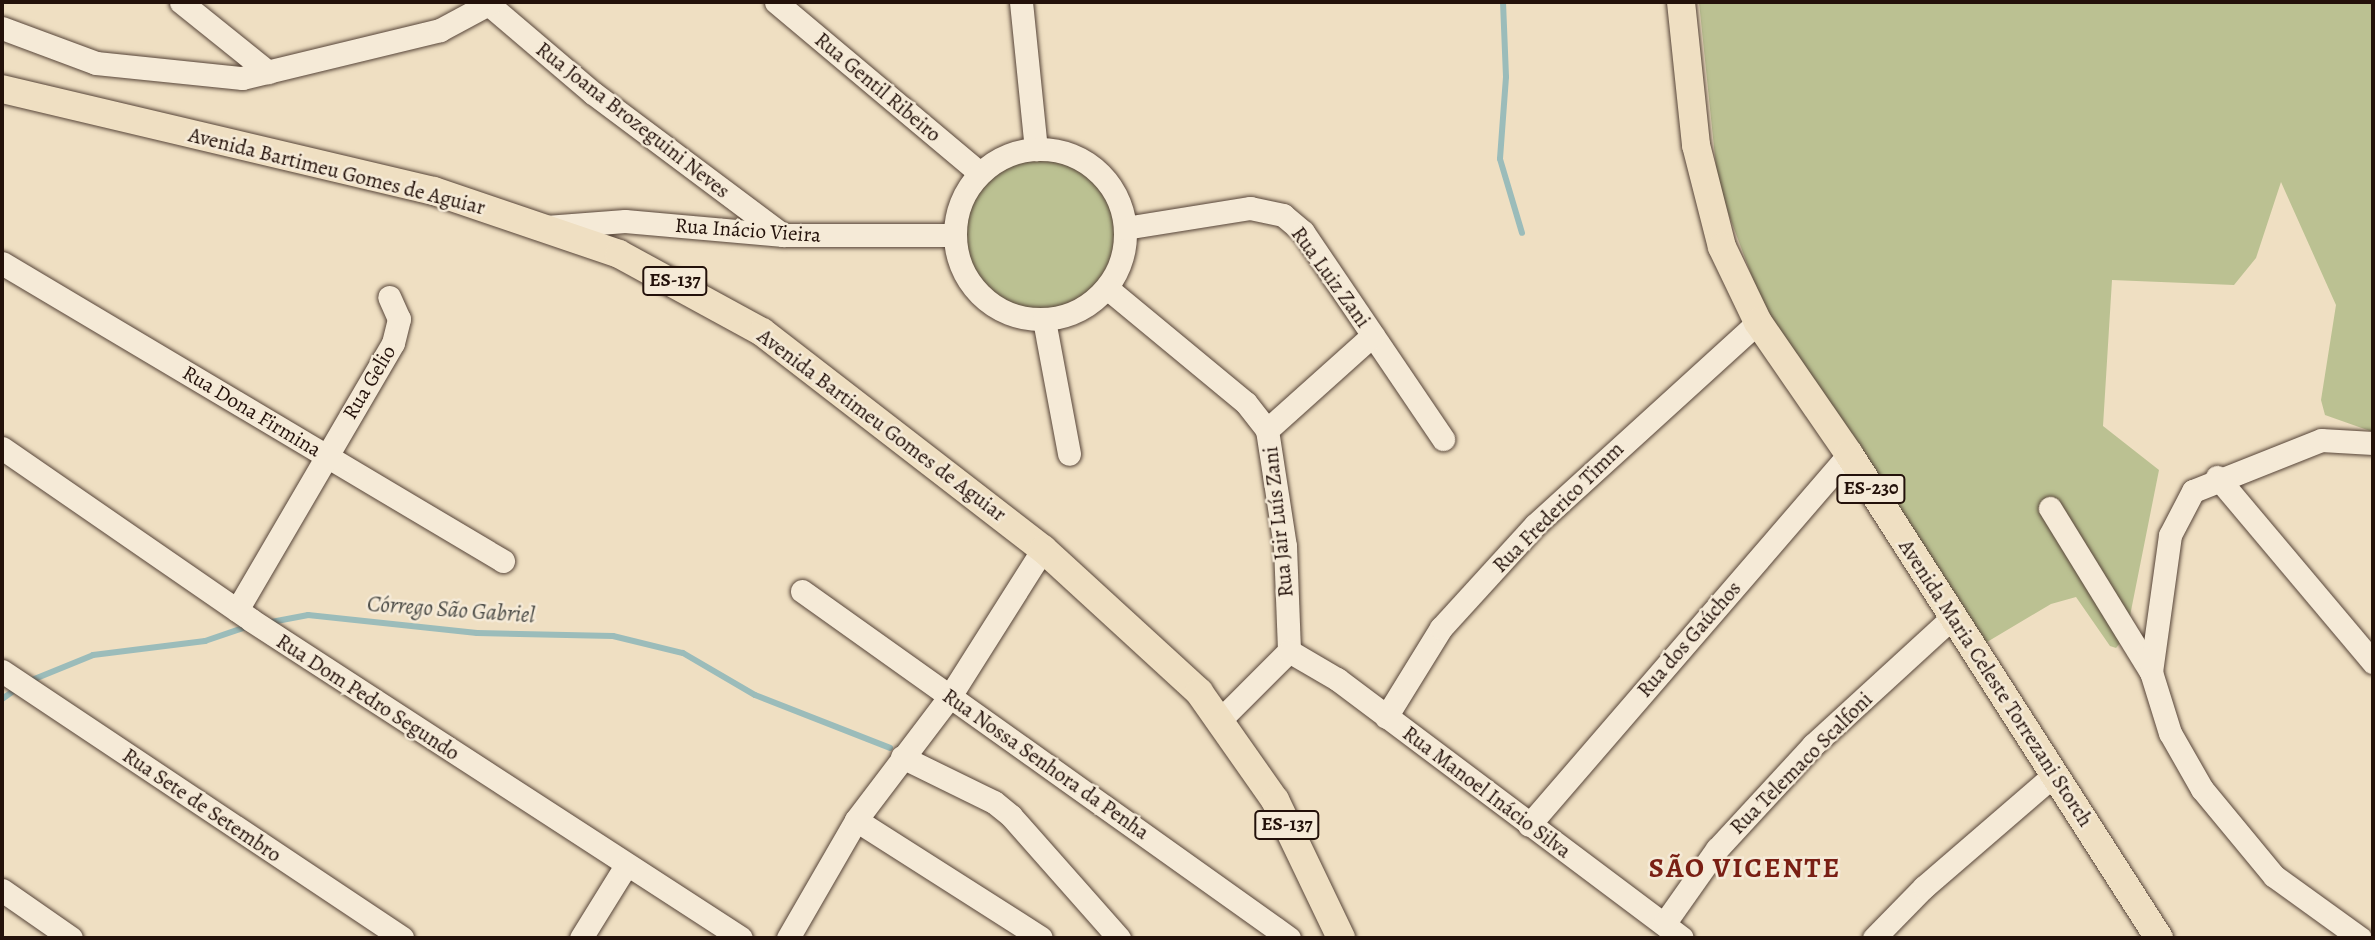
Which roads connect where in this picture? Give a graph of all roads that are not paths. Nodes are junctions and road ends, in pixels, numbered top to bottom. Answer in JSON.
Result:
{"nodes":[{"id":1,"x":181,"y":2,"type":"edge"},
{"id":2,"x":776,"y":2,"type":"edge"},
{"id":3,"x":1021,"y":2,"type":"edge"},
{"id":4,"x":1681,"y":2,"type":"edge"},
{"id":5,"x":490,"y":3,"type":"edge"},
{"id":6,"x":2,"y":28,"type":"edge"},
{"id":7,"x":268,"y":72,"type":"junction"},
{"id":8,"x":2,"y":89,"type":"edge"},
{"id":9,"x":1036,"y":149,"type":"junction"},
{"id":10,"x":980,"y":173,"type":"junction"},
{"id":11,"x":543,"y":227,"type":"junction"},
{"id":12,"x":1125,"y":228,"type":"junction"},
{"id":13,"x":954,"y":235,"type":"junction"},
{"id":14,"x":783,"y":236,"type":"junction"},
{"id":15,"x":2,"y":262,"type":"edge"},
{"id":16,"x":1107,"y":288,"type":"junction"},
{"id":17,"x":389,"y":298,"type":"dead end"},
{"id":18,"x":1044,"y":320,"type":"junction"},
{"id":19,"x":1758,"y":322,"type":"junction"},
{"id":20,"x":1373,"y":335,"type":"junction"},
{"id":21,"x":1267,"y":430,"type":"junction"},
{"id":22,"x":1443,"y":439,"type":"dead end"},
{"id":23,"x":2373,"y":443,"type":"edge"},
{"id":24,"x":2,"y":448,"type":"edge"},
{"id":25,"x":325,"y":454,"type":"junction"},
{"id":26,"x":1069,"y":454,"type":"dead end"},
{"id":27,"x":1849,"y":454,"type":"junction"},
{"id":28,"x":2217,"y":477,"type":"junction"},
{"id":29,"x":2050,"y":508,"type":"dead end"},
{"id":30,"x":1043,"y":549,"type":"junction"},
{"id":31,"x":503,"y":561,"type":"dead end"},
{"id":32,"x":802,"y":591,"type":"dead end"},
{"id":33,"x":244,"y":615,"type":"junction"},
{"id":34,"x":1954,"y":616,"type":"junction"},
{"id":35,"x":1289,"y":650,"type":"junction"},
{"id":36,"x":2373,"y":662,"type":"edge"},
{"id":37,"x":2151,"y":672,"type":"junction"},
{"id":38,"x":4,"y":673,"type":"edge"},
{"id":39,"x":950,"y":696,"type":"junction"},
{"id":40,"x":1386,"y":717,"type":"junction"},
{"id":41,"x":1222,"y":718,"type":"junction"},
{"id":42,"x":902,"y":757,"type":"junction"},
{"id":43,"x":2055,"y":774,"type":"junction"},
{"id":44,"x":856,"y":820,"type":"junction"},
{"id":45,"x":1529,"y":825,"type":"junction"},
{"id":46,"x":625,"y":867,"type":"junction"},
{"id":47,"x":2,"y":890,"type":"edge"},
{"id":48,"x":1673,"y":931,"type":"edge"},
{"id":49,"x":71,"y":938,"type":"edge"},
{"id":50,"x":402,"y":938,"type":"edge"},
{"id":51,"x":581,"y":938,"type":"edge"},
{"id":52,"x":741,"y":938,"type":"edge"},
{"id":53,"x":788,"y":938,"type":"edge"},
{"id":54,"x":1041,"y":938,"type":"edge"},
{"id":55,"x":1119,"y":938,"type":"edge"},
{"id":56,"x":1289,"y":938,"type":"edge"},
{"id":57,"x":1340,"y":938,"type":"edge"},
{"id":58,"x":1874,"y":938,"type":"edge"},
{"id":59,"x":2159,"y":938,"type":"edge"},
{"id":60,"x":2360,"y":938,"type":"edge"}],
"edges":[{"from":1,"to":7,"type":"street"},
{"from":2,"to":10,"type":"street","name":"Rua Gentil Ribeiro"},
{"from":3,"to":9,"type":"street"},
{"from":4,"to":19,"type":"main road","name":"Avenida Maria Celeste Torrezani Storch","number":"ES-230"},
{"from":5,"to":7,"type":"street"},
{"from":5,"to":14,"type":"street","name":"Rua Joana Brozeguini Neves"},
{"from":6,"to":7,"type":"street"},
{"from":8,"to":11,"type":"main road","name":"Avenida Bartimeu Gomes de Aguiar","number":"ES-137"},
{"from":9,"to":10,"type":"street"},
{"from":9,"to":12,"type":"street"},
{"from":10,"to":13,"type":"street"},
{"from":11,"to":14,"type":"street","name":"Rua Inácio Vieira"},
{"from":11,"to":30,"type":"main road","name":"Avenida Bartimeu Gomes de Aguiar","number":"ES-137"},
{"from":12,"to":16,"type":"street"},
{"from":12,"to":20,"type":"street","name":"Rua Luiz Zani"},
{"from":13,"to":14,"type":"street","name":"Rua Inácio Vieira"},
{"from":13,"to":18,"type":"street"},
{"from":15,"to":25,"type":"street","name":"Rua Dona Firmina"},
{"from":16,"to":18,"type":"street"},
{"from":16,"to":21,"type":"street","name":"Rua Jair Luís Zani"},
{"from":17,"to":25,"type":"street","name":"Rua Gelio"},
{"from":18,"to":26,"type":"street"},
{"from":19,"to":27,"type":"main road","name":"Avenida Maria Celeste Torrezani Storch","number":"ES-230"},
{"from":19,"to":40,"type":"street","name":"Rua Frederico Timm"},
{"from":20,"to":21,"type":"street"},
{"from":20,"to":22,"type":"street","name":"Rua Luiz Zani"},
{"from":21,"to":35,"type":"street","name":"Rua Jair Luís Zani"},
{"from":23,"to":28,"type":"street"},
{"from":24,"to":33,"type":"street","name":"Rua Dom Pedro Segundo"},
{"from":25,"to":31,"type":"street","name":"Rua Dona Firmina"},
{"from":25,"to":33,"type":"street","name":"Rua Gelio"},
{"from":27,"to":34,"type":"main road","name":"Avenida Maria Celeste Torrezani Storch","number":"ES-230"},
{"from":27,"to":45,"type":"street","name":"Rua dos Gaúchos"},
{"from":28,"to":36,"type":"street"},
{"from":28,"to":37,"type":"street"},
{"from":29,"to":37,"type":"street"},
{"from":30,"to":39,"type":"street"},
{"from":30,"to":41,"type":"main road","name":"Avenida Bartimeu Gomes de Aguiar","number":"ES-137"},
{"from":32,"to":39,"type":"street","name":"Rua Nossa Senhora da Penha"},
{"from":33,"to":46,"type":"street","name":"Rua Dom Pedro Segundo"},
{"from":34,"to":43,"type":"main road","name":"Avenida Maria Celeste Torrezani Storch","number":"ES-230"},
{"from":34,"to":48,"type":"street","name":"Rua Telemaco Scalfoni"},
{"from":35,"to":40,"type":"street","name":"Rua Manoel Inácio Silva"},
{"from":35,"to":41,"type":"street"},
{"from":37,"to":60,"type":"street"},
{"from":38,"to":50,"type":"street","name":"Rua Sete de Setembro"},
{"from":39,"to":42,"type":"street"},
{"from":39,"to":56,"type":"street","name":"Rua Nossa Senhora da Penha"},
{"from":40,"to":45,"type":"street","name":"Rua Manoel Inácio Silva"},
{"from":41,"to":57,"type":"main road","number":"ES-137"},
{"from":42,"to":44,"type":"street"},
{"from":42,"to":55,"type":"street"},
{"from":43,"to":58,"type":"street"},
{"from":43,"to":59,"type":"main road","name":"Avenida Maria Celeste Torrezani Storch","number":"ES-230"},
{"from":44,"to":53,"type":"street"},
{"from":44,"to":54,"type":"street"},
{"from":45,"to":48,"type":"street","name":"Rua Manoel Inácio Silva"},
{"from":46,"to":51,"type":"street"},
{"from":46,"to":52,"type":"street","name":"Rua Dom Pedro Segundo"},
{"from":47,"to":49,"type":"street"}]}
